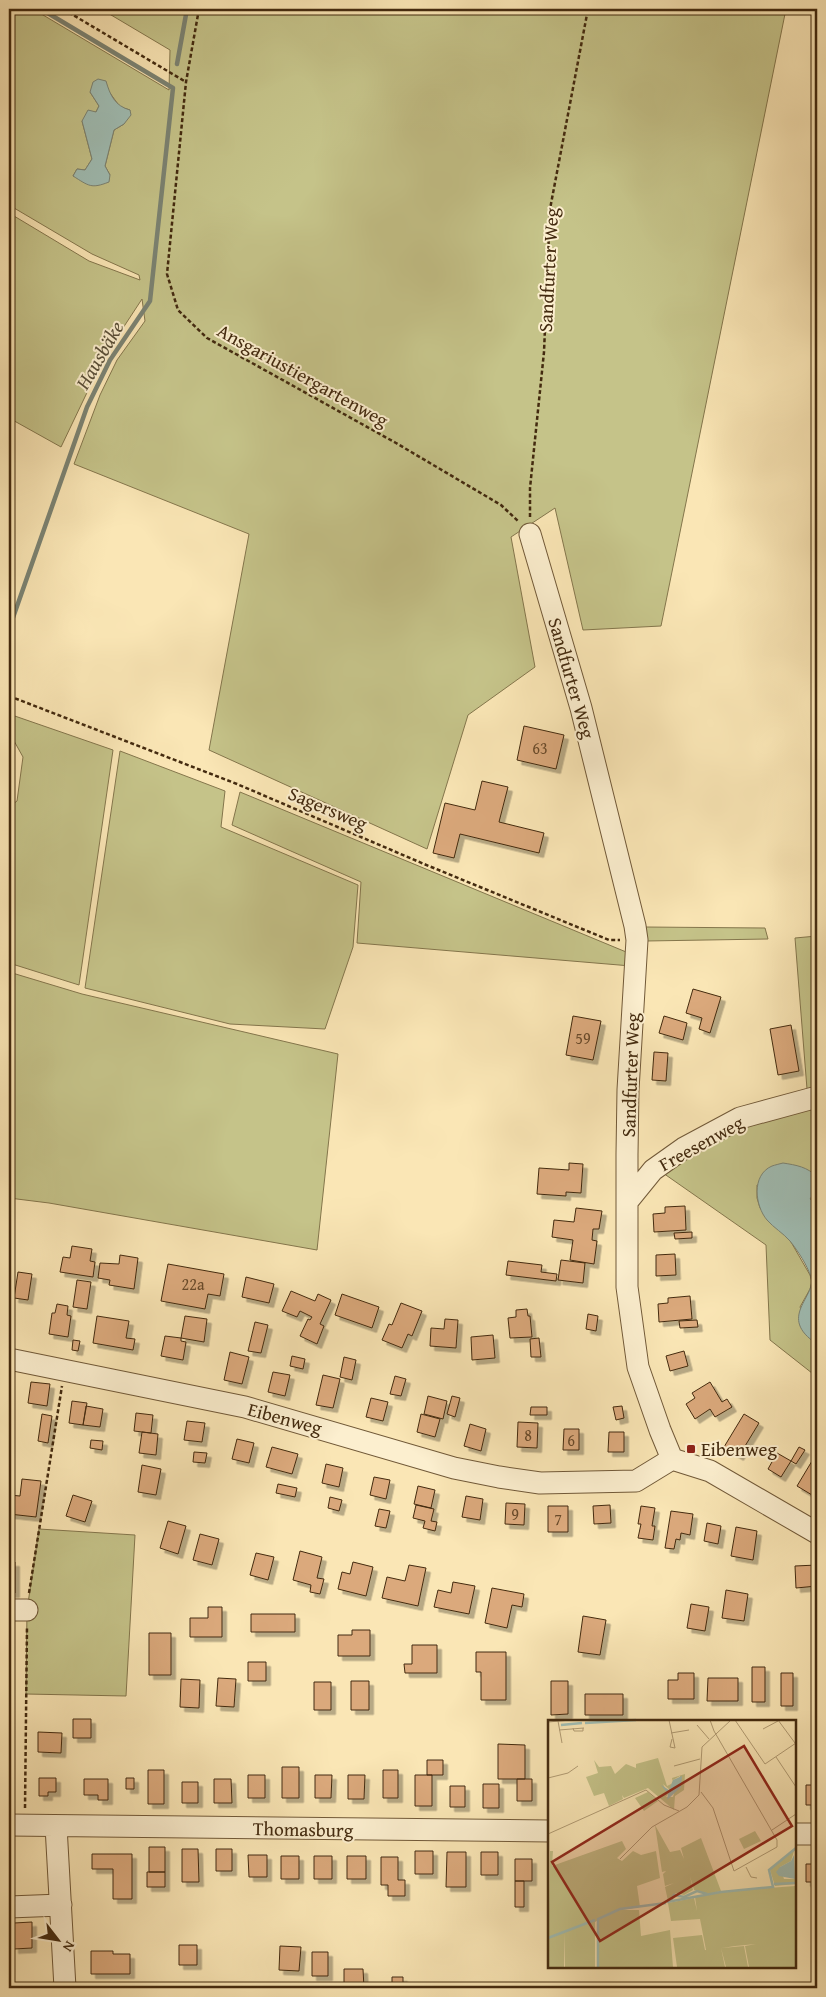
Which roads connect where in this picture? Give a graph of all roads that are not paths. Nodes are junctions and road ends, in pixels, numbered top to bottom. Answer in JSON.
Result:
{"nodes":[{"id":1,"x":530,"y":534,"type":"road end"},
{"id":2,"x":817,"y":1097,"type":"edge"},
{"id":3,"x":627,"y":1202,"type":"junction"},
{"id":4,"x":9,"y":1359,"type":"edge"},
{"id":5,"x":672,"y":1459,"type":"junction"},
{"id":6,"x":817,"y":1533,"type":"edge"},
{"id":7,"x":9,"y":1824,"type":"edge"},
{"id":8,"x":56,"y":1826,"type":"junction"},
{"id":9,"x":548,"y":1831,"type":"edge"},
{"id":10,"x":796,"y":1834,"type":"edge"},
{"id":11,"x":817,"y":1834,"type":"edge"},
{"id":12,"x":61,"y":1905,"type":"junction"},
{"id":13,"x":9,"y":1907,"type":"edge"},
{"id":14,"x":65,"y":1988,"type":"edge"}],
"edges":[{"from":1,"to":3,"type":"street","name":"Sandfurter Weg"},
{"from":2,"to":3,"type":"street","name":"Freesenweg"},
{"from":3,"to":5,"type":"street","name":"Sandfurter Weg"},
{"from":4,"to":5,"type":"street","name":"Eibenweg"},
{"from":5,"to":6,"type":"street"},
{"from":7,"to":8,"type":"street","name":"Thomasburg"},
{"from":8,"to":9,"type":"street","name":"Thomasburg"},
{"from":8,"to":12,"type":"street"},
{"from":10,"to":11,"type":"street"},
{"from":12,"to":13,"type":"street"},
{"from":12,"to":14,"type":"street"}]}
